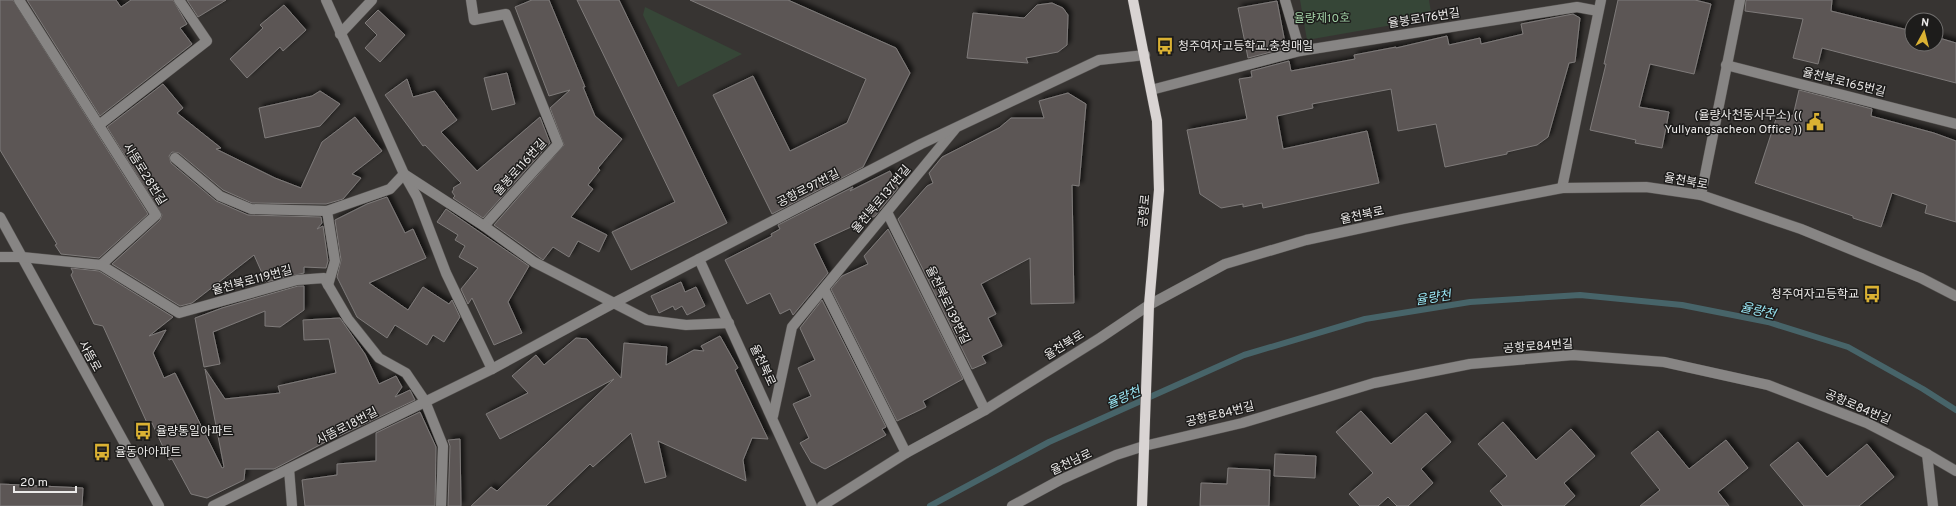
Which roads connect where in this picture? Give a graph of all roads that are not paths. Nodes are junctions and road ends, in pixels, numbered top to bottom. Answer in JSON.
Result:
{"nodes":[{"id":1,"x":19,"y":0,"type":"edge"},
{"id":2,"x":180,"y":0,"type":"edge"},
{"id":3,"x":326,"y":0,"type":"edge"},
{"id":4,"x":372,"y":0,"type":"edge"},
{"id":5,"x":471,"y":0,"type":"edge"},
{"id":6,"x":1133,"y":0,"type":"edge"},
{"id":7,"x":1285,"y":0,"type":"edge"},
{"id":8,"x":1601,"y":0,"type":"edge"},
{"id":9,"x":1740,"y":0,"type":"edge"},
{"id":10,"x":1598,"y":11,"type":"junction"},
{"id":11,"x":340,"y":34,"type":"junction"},
{"id":12,"x":1300,"y":51,"type":"junction"},
{"id":13,"x":1145,"y":55,"type":"junction"},
{"id":14,"x":1726,"y":65,"type":"junction"},
{"id":15,"x":1151,"y":90,"type":"junction"},
{"id":16,"x":1956,"y":124,"type":"edge"},
{"id":17,"x":99,"y":125,"type":"junction"},
{"id":18,"x":957,"y":126,"type":"junction"},
{"id":19,"x":175,"y":158,"type":"dead end"},
{"id":20,"x":404,"y":174,"type":"junction"},
{"id":21,"x":1562,"y":188,"type":"junction"},
{"id":22,"x":1701,"y":195,"type":"junction"},
{"id":23,"x":327,"y":211,"type":"junction"},
{"id":24,"x":887,"y":212,"type":"junction"},
{"id":25,"x":0,"y":217,"type":"edge"},
{"id":26,"x":484,"y":226,"type":"junction"},
{"id":27,"x":22,"y":257,"type":"junction"},
{"id":28,"x":0,"y":258,"type":"edge"},
{"id":29,"x":699,"y":259,"type":"junction"},
{"id":30,"x":101,"y":265,"type":"junction"},
{"id":31,"x":328,"y":285,"type":"junction"},
{"id":32,"x":824,"y":288,"type":"junction"},
{"id":33,"x":1956,"y":296,"type":"edge"},
{"id":34,"x":612,"y":304,"type":"junction"},
{"id":35,"x":1148,"y":305,"type":"junction"},
{"id":36,"x":729,"y":323,"type":"junction"},
{"id":37,"x":492,"y":369,"type":"junction"},
{"id":38,"x":425,"y":401,"type":"junction"},
{"id":39,"x":985,"y":410,"type":"junction"},
{"id":40,"x":773,"y":416,"type":"junction"},
{"id":41,"x":1144,"y":446,"type":"junction"},
{"id":42,"x":906,"y":453,"type":"junction"},
{"id":43,"x":1927,"y":454,"type":"junction"},
{"id":44,"x":289,"y":469,"type":"junction"},
{"id":45,"x":1956,"y":471,"type":"edge"},
{"id":46,"x":159,"y":506,"type":"edge"},
{"id":47,"x":213,"y":506,"type":"edge"},
{"id":48,"x":292,"y":506,"type":"edge"},
{"id":49,"x":441,"y":506,"type":"edge"},
{"id":50,"x":812,"y":506,"type":"edge"},
{"id":51,"x":822,"y":506,"type":"edge"},
{"id":52,"x":1012,"y":506,"type":"edge"},
{"id":53,"x":1142,"y":506,"type":"edge"},
{"id":54,"x":1934,"y":506,"type":"edge"}],
"edges":[{"from":1,"to":17,"type":"street","name":"사뜸로28번길"},
{"from":2,"to":17,"type":"street"},
{"from":3,"to":11,"type":"street"},
{"from":4,"to":11,"type":"street"},
{"from":5,"to":26,"type":"street","name":"율봉로116번길"},
{"from":6,"to":13,"type":"main road","name":"공항로"},
{"from":7,"to":12,"type":"street"},
{"from":8,"to":10,"type":"street"},
{"from":9,"to":14,"type":"street"},
{"from":10,"to":12,"type":"street","name":"율봉로176번길"},
{"from":10,"to":21,"type":"street"},
{"from":11,"to":20,"type":"street"},
{"from":12,"to":15,"type":"street"},
{"from":13,"to":15,"type":"main road","name":"공항로"},
{"from":13,"to":18,"type":"street","name":"공항로97번길"},
{"from":14,"to":16,"type":"street","name":"율천북로165번길"},
{"from":14,"to":22,"type":"street"},
{"from":15,"to":35,"type":"main road","name":"공항로"},
{"from":17,"to":30,"type":"street","name":"사뜸로28번길"},
{"from":18,"to":24,"type":"street","name":"율천북로137번길"},
{"from":18,"to":29,"type":"street","name":"공항로97번길"},
{"from":19,"to":23,"type":"street"},
{"from":20,"to":23,"type":"street"},
{"from":20,"to":26,"type":"street"},
{"from":20,"to":37,"type":"street"},
{"from":21,"to":22,"type":"street","name":"율천북로"},
{"from":21,"to":35,"type":"street","name":"율천북로"},
{"from":22,"to":33,"type":"street","name":"율천북로"},
{"from":23,"to":31,"type":"street"},
{"from":24,"to":32,"type":"street","name":"율천북로137번길"},
{"from":24,"to":39,"type":"street","name":"율천북로139번길"},
{"from":25,"to":27,"type":"street","name":"사뜸로"},
{"from":26,"to":34,"type":"street"},
{"from":27,"to":28,"type":"street"},
{"from":27,"to":30,"type":"street"},
{"from":27,"to":46,"type":"street","name":"사뜸로"},
{"from":29,"to":34,"type":"street","name":"공항로97번길"},
{"from":29,"to":36,"type":"street","name":"율천북로"},
{"from":30,"to":31,"type":"street","name":"율천북로119번길"},
{"from":31,"to":38,"type":"street"},
{"from":32,"to":40,"type":"street","name":"율천북로137번길"},
{"from":32,"to":42,"type":"street"},
{"from":34,"to":36,"type":"street"},
{"from":34,"to":37,"type":"street","name":"공항로97번길"},
{"from":35,"to":39,"type":"street","name":"율천북로"},
{"from":35,"to":41,"type":"main road","name":"공항로"},
{"from":36,"to":40,"type":"street","name":"율천북로"},
{"from":37,"to":38,"type":"street","name":"사뜸로18번길"},
{"from":38,"to":44,"type":"street","name":"사뜸로18번길"},
{"from":38,"to":49,"type":"street"},
{"from":39,"to":42,"type":"street","name":"율천북로"},
{"from":40,"to":50,"type":"street","name":"율천북로"},
{"from":41,"to":43,"type":"street","name":"공항로84번길"},
{"from":41,"to":52,"type":"street","name":"율천남로"},
{"from":41,"to":53,"type":"main road"},
{"from":42,"to":51,"type":"street","name":"율천북로"},
{"from":43,"to":45,"type":"street","name":"공항로84번길"},
{"from":43,"to":54,"type":"street"},
{"from":44,"to":47,"type":"street","name":"사뜸로18번길"},
{"from":44,"to":48,"type":"street"}]}
